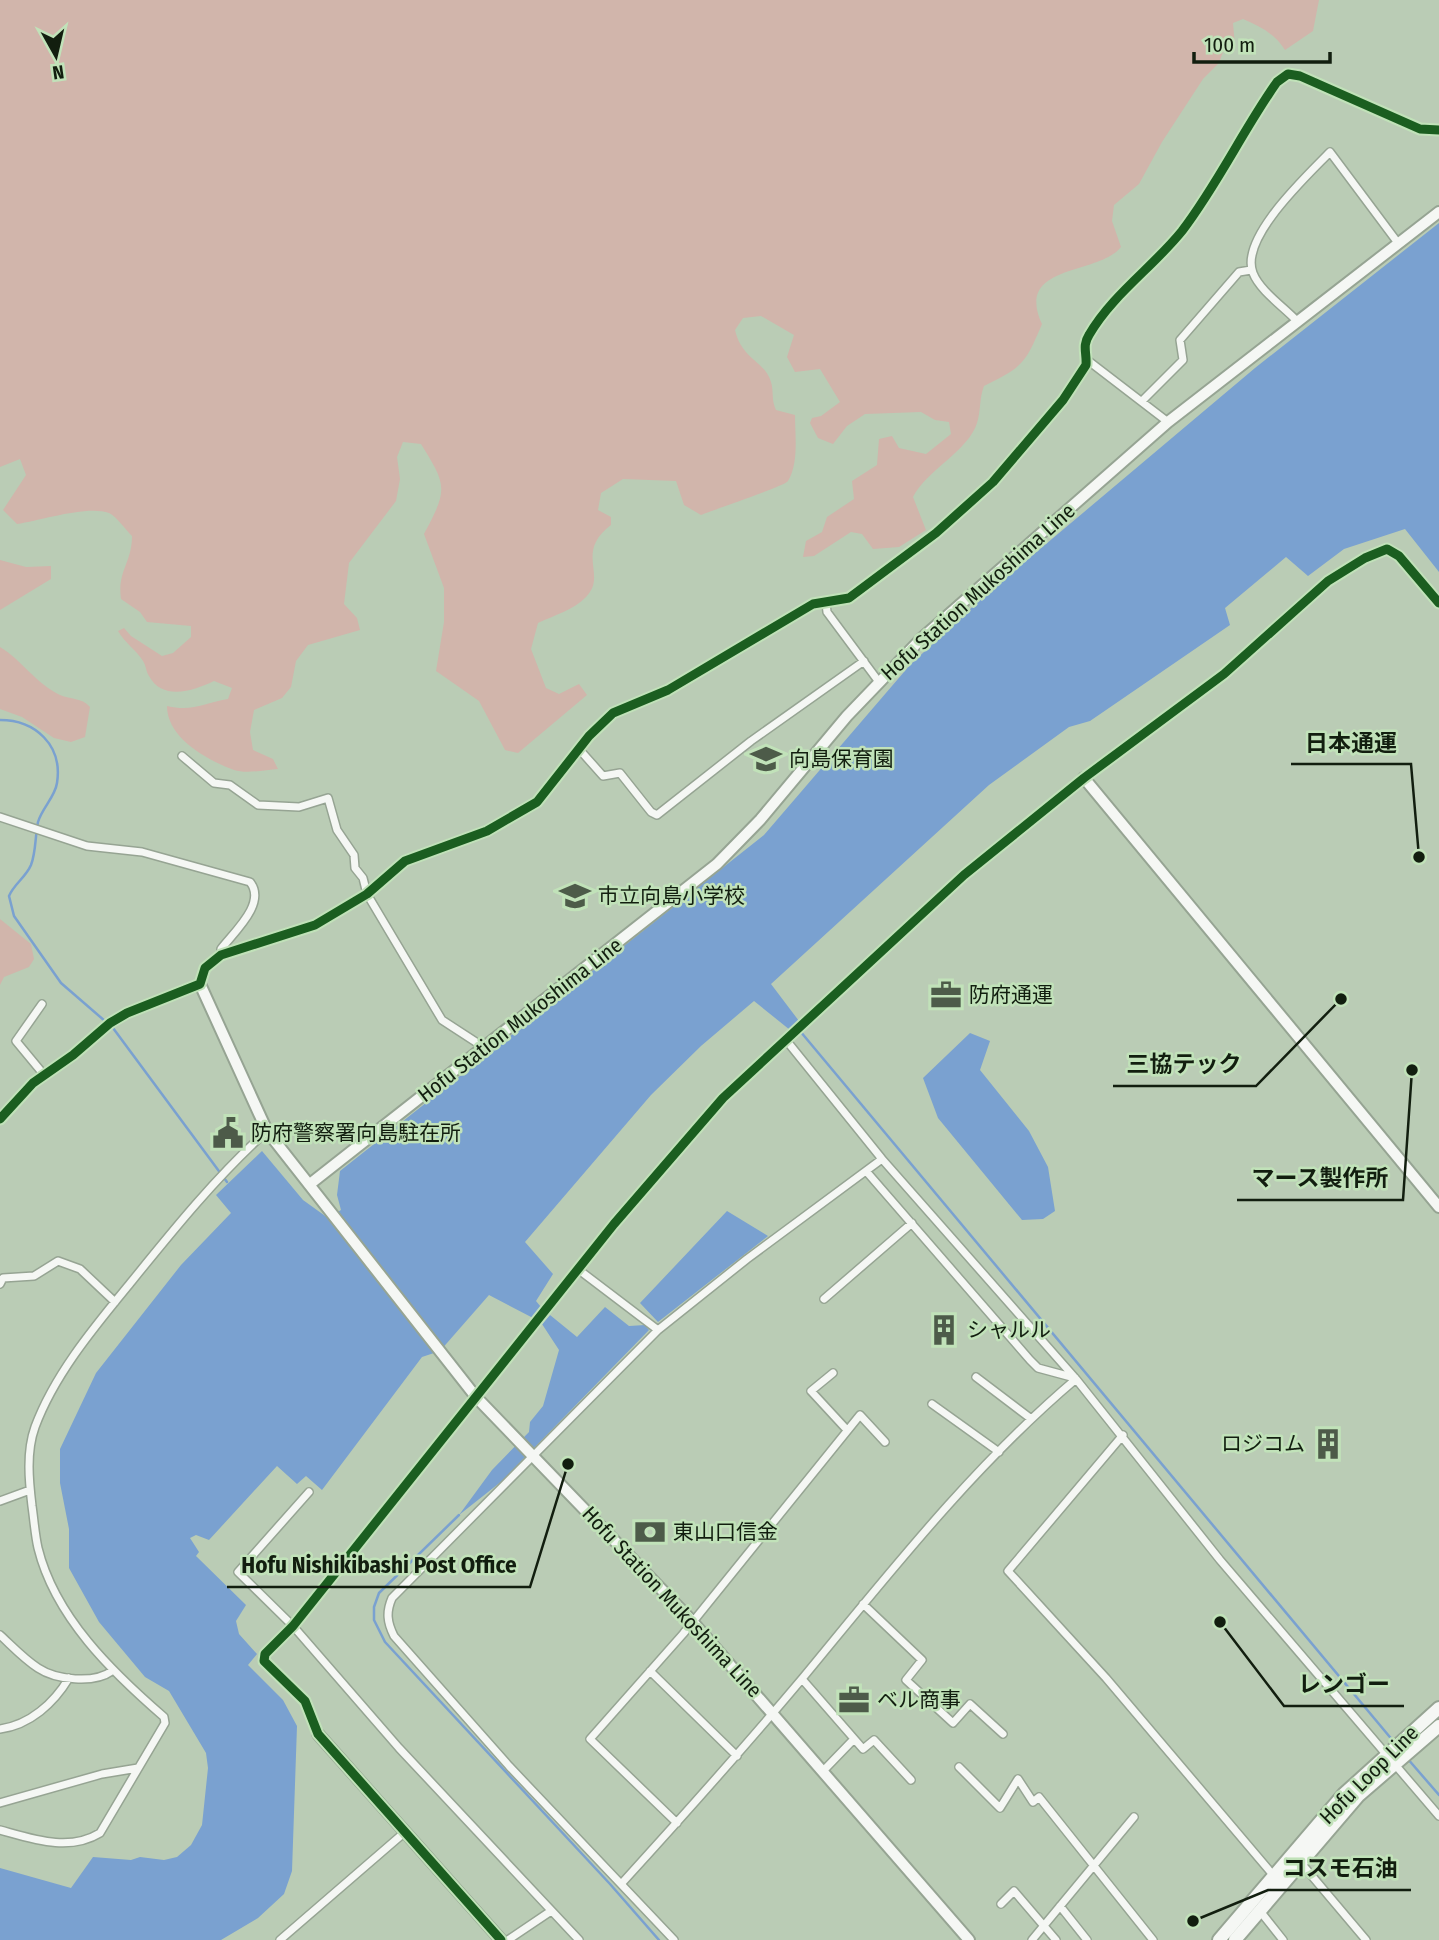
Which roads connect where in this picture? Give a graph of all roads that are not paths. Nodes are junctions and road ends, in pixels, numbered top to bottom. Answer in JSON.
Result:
{"nodes":[{"id":1,"x":1439,"y":130,"type":"edge"},
{"id":2,"x":1439,"y":212,"type":"edge"},
{"id":3,"x":1398,"y":243,"type":"junction"},
{"id":4,"x":1251,"y":270,"type":"junction"},
{"id":5,"x":1297,"y":321,"type":"junction"},
{"id":6,"x":1086,"y":359,"type":"junction"},
{"id":7,"x":1142,"y":401,"type":"junction"},
{"id":8,"x":1168,"y":422,"type":"junction"},
{"id":9,"x":826,"y":603,"type":"junction"},
{"id":10,"x":1439,"y":603,"type":"edge"},
{"id":11,"x":864,"y":661,"type":"junction"},
{"id":12,"x":879,"y":682,"type":"junction"},
{"id":13,"x":579,"y":749,"type":"junction"},
{"id":14,"x":182,"y":756,"type":"dead end"},
{"id":15,"x":1084,"y":778,"type":"junction"},
{"id":16,"x":0,"y":817,"type":"edge"},
{"id":17,"x":367,"y":894,"type":"junction"},
{"id":18,"x":221,"y":955,"type":"junction"},
{"id":19,"x":200,"y":984,"type":"junction"},
{"id":20,"x":42,"y":1004,"type":"dead end"},
{"id":21,"x":786,"y":1040,"type":"junction"},
{"id":22,"x":485,"y":1048,"type":"junction"},
{"id":23,"x":45,"y":1076,"type":"junction"},
{"id":24,"x":0,"y":1119,"type":"edge"},
{"id":25,"x":267,"y":1131,"type":"junction"},
{"id":26,"x":882,"y":1159,"type":"junction"},
{"id":27,"x":866,"y":1171,"type":"junction"},
{"id":28,"x":310,"y":1184,"type":"junction"},
{"id":29,"x":1439,"y":1207,"type":"edge"},
{"id":30,"x":912,"y":1223,"type":"junction"},
{"id":31,"x":579,"y":1270,"type":"junction"},
{"id":32,"x":0,"y":1284,"type":"edge"},
{"id":33,"x":824,"y":1299,"type":"dead end"},
{"id":34,"x":115,"y":1302,"type":"junction"},
{"id":35,"x":658,"y":1330,"type":"junction"},
{"id":36,"x":833,"y":1373,"type":"dead end"},
{"id":37,"x":976,"y":1377,"type":"dead end"},
{"id":38,"x":1076,"y":1378,"type":"junction"},
{"id":39,"x":477,"y":1396,"type":"junction"},
{"id":40,"x":932,"y":1404,"type":"dead end"},
{"id":41,"x":1030,"y":1418,"type":"junction"},
{"id":42,"x":847,"y":1430,"type":"junction"},
{"id":43,"x":1123,"y":1435,"type":"junction"},
{"id":44,"x":885,"y":1442,"type":"dead end"},
{"id":45,"x":999,"y":1452,"type":"junction"},
{"id":46,"x":534,"y":1454,"type":"junction"},
{"id":47,"x":30,"y":1490,"type":"junction"},
{"id":48,"x":309,"y":1492,"type":"dead end"},
{"id":49,"x":0,"y":1501,"type":"edge"},
{"id":50,"x":863,"y":1604,"type":"junction"},
{"id":51,"x":691,"y":1620,"type":"junction"},
{"id":52,"x":293,"y":1626,"type":"junction"},
{"id":53,"x":0,"y":1635,"type":"edge"},
{"id":54,"x":113,"y":1671,"type":"junction"},
{"id":55,"x":650,"y":1671,"type":"junction"},
{"id":56,"x":69,"y":1678,"type":"junction"},
{"id":57,"x":802,"y":1679,"type":"junction"},
{"id":58,"x":1439,"y":1708,"type":"edge"},
{"id":59,"x":774,"y":1712,"type":"junction"},
{"id":60,"x":1439,"y":1726,"type":"edge"},
{"id":61,"x":0,"y":1729,"type":"edge"},
{"id":62,"x":318,"y":1734,"type":"joint"},
{"id":63,"x":1003,"y":1734,"type":"dead end"},
{"id":64,"x":854,"y":1739,"type":"junction"},
{"id":65,"x":737,"y":1756,"type":"junction"},
{"id":66,"x":1390,"y":1757,"type":"junction"},
{"id":67,"x":959,"y":1767,"type":"dead end"},
{"id":68,"x":138,"y":1768,"type":"junction"},
{"id":69,"x":824,"y":1770,"type":"junction"},
{"id":70,"x":911,"y":1780,"type":"dead end"},
{"id":71,"x":0,"y":1803,"type":"edge"},
{"id":72,"x":1439,"y":1816,"type":"edge"},
{"id":73,"x":1134,"y":1817,"type":"dead end"},
{"id":74,"x":677,"y":1823,"type":"junction"},
{"id":75,"x":0,"y":1830,"type":"edge"},
{"id":76,"x":405,"y":1832,"type":"junction"},
{"id":77,"x":1301,"y":1863,"type":"junction"},
{"id":78,"x":1092,"y":1864,"type":"junction"},
{"id":79,"x":1274,"y":1876,"type":"junction"},
{"id":80,"x":622,"y":1883,"type":"junction"},
{"id":81,"x":1001,"y":1904,"type":"dead end"},
{"id":82,"x":1060,"y":1906,"type":"junction"},
{"id":83,"x":1260,"y":1910,"type":"junction"},
{"id":84,"x":551,"y":1911,"type":"junction"},
{"id":85,"x":1044,"y":1925,"type":"junction"},
{"id":86,"x":281,"y":1940,"type":"edge"},
{"id":87,"x":501,"y":1940,"type":"edge"},
{"id":88,"x":508,"y":1940,"type":"edge"},
{"id":89,"x":579,"y":1940,"type":"edge"},
{"id":90,"x":674,"y":1940,"type":"edge"},
{"id":91,"x":969,"y":1940,"type":"edge"},
{"id":92,"x":1032,"y":1940,"type":"edge"},
{"id":93,"x":1056,"y":1940,"type":"edge"},
{"id":94,"x":1087,"y":1940,"type":"edge"},
{"id":95,"x":1153,"y":1940,"type":"edge"},
{"id":96,"x":1219,"y":1940,"type":"edge"},
{"id":97,"x":1235,"y":1940,"type":"edge"},
{"id":98,"x":1283,"y":1940,"type":"edge"},
{"id":99,"x":1366,"y":1940,"type":"edge"}],
"edges":[{"from":1,"to":6,"type":"street"},
{"from":2,"to":3,"type":"main road","name":"Hofu Station Mukoshima Line"},
{"from":3,"to":4,"type":"street"},
{"from":3,"to":5,"type":"main road","name":"Hofu Station Mukoshima Line"},
{"from":4,"to":5,"type":"street"},
{"from":4,"to":7,"type":"street"},
{"from":5,"to":8,"type":"main road","name":"Hofu Station Mukoshima Line"},
{"from":6,"to":7,"type":"street"},
{"from":6,"to":9,"type":"street"},
{"from":7,"to":8,"type":"street"},
{"from":8,"to":12,"type":"main road","name":"Hofu Station Mukoshima Line"},
{"from":9,"to":11,"type":"street"},
{"from":9,"to":13,"type":"street"},
{"from":10,"to":15,"type":"street"},
{"from":11,"to":12,"type":"street"},
{"from":11,"to":13,"type":"street"},
{"from":12,"to":22,"type":"main road","name":"Hofu Station Mukoshima Line"},
{"from":13,"to":17,"type":"street"},
{"from":14,"to":17,"type":"street"},
{"from":15,"to":21,"type":"street"},
{"from":15,"to":29,"type":"main road"},
{"from":16,"to":18,"type":"street"},
{"from":17,"to":18,"type":"street"},
{"from":17,"to":22,"type":"street"},
{"from":18,"to":19,"type":"street"},
{"from":19,"to":23,"type":"street"},
{"from":19,"to":25,"type":"main road"},
{"from":20,"to":23,"type":"street"},
{"from":21,"to":26,"type":"street"},
{"from":21,"to":31,"type":"street"},
{"from":22,"to":28,"type":"main road","name":"Hofu Station Mukoshima Line"},
{"from":23,"to":24,"type":"street"},
{"from":25,"to":28,"type":"main road"},
{"from":25,"to":34,"type":"street"},
{"from":26,"to":27,"type":"street"},
{"from":26,"to":38,"type":"street"},
{"from":27,"to":30,"type":"street"},
{"from":27,"to":35,"type":"street"},
{"from":28,"to":39,"type":"main road","name":"Hofu Station Mukoshima Line"},
{"from":30,"to":33,"type":"street"},
{"from":30,"to":38,"type":"street"},
{"from":31,"to":35,"type":"street"},
{"from":31,"to":39,"type":"street"},
{"from":32,"to":34,"type":"street"},
{"from":34,"to":47,"type":"street"},
{"from":35,"to":46,"type":"street"},
{"from":36,"to":42,"type":"street"},
{"from":37,"to":41,"type":"street"},
{"from":38,"to":41,"type":"street"},
{"from":38,"to":43,"type":"street"},
{"from":39,"to":46,"type":"main road","name":"Hofu Station Mukoshima Line"},
{"from":39,"to":52,"type":"street"},
{"from":40,"to":45,"type":"street"},
{"from":41,"to":45,"type":"street"},
{"from":42,"to":44,"type":"street"},
{"from":42,"to":51,"type":"street"},
{"from":43,"to":66,"type":"street"},
{"from":43,"to":79,"type":"street"},
{"from":45,"to":50,"type":"street"},
{"from":46,"to":51,"type":"main road","name":"Hofu Station Mukoshima Line"},
{"from":46,"to":80,"type":"street"},
{"from":47,"to":49,"type":"street"},
{"from":47,"to":54,"type":"street"},
{"from":48,"to":52,"type":"street"},
{"from":50,"to":57,"type":"street"},
{"from":50,"to":63,"type":"street"},
{"from":51,"to":55,"type":"street"},
{"from":51,"to":59,"type":"main road","name":"Hofu Station Mukoshima Line"},
{"from":52,"to":62,"type":"street"},
{"from":52,"to":84,"type":"street"},
{"from":53,"to":56,"type":"street"},
{"from":54,"to":56,"type":"street"},
{"from":54,"to":68,"type":"street"},
{"from":55,"to":65,"type":"street"},
{"from":55,"to":74,"type":"street"},
{"from":56,"to":61,"type":"street"},
{"from":57,"to":59,"type":"street"},
{"from":57,"to":64,"type":"street"},
{"from":58,"to":66,"type":"main road","name":"Hofu Loop Line"},
{"from":59,"to":65,"type":"street"},
{"from":59,"to":69,"type":"main road","name":"Hofu Station Mukoshima Line"},
{"from":60,"to":66,"type":"main road","name":"Hofu Loop Line"},
{"from":62,"to":76,"type":"main road"},
{"from":64,"to":69,"type":"street"},
{"from":64,"to":70,"type":"street"},
{"from":65,"to":74,"type":"street"},
{"from":66,"to":72,"type":"street"},
{"from":66,"to":77,"type":"main road","name":"Hofu Loop Line"},
{"from":66,"to":79,"type":"main road","name":"Hofu Loop Line"},
{"from":67,"to":78,"type":"street"},
{"from":68,"to":71,"type":"street"},
{"from":68,"to":75,"type":"street"},
{"from":69,"to":91,"type":"main road","name":"Hofu Station Mukoshima Line"},
{"from":73,"to":78,"type":"street"},
{"from":74,"to":80,"type":"street"},
{"from":76,"to":86,"type":"street"},
{"from":76,"to":87,"type":"main road"},
{"from":77,"to":83,"type":"main road","name":"Hofu Loop Line"},
{"from":77,"to":99,"type":"street"},
{"from":78,"to":82,"type":"street"},
{"from":78,"to":95,"type":"street"},
{"from":79,"to":96,"type":"main road","name":"Hofu Loop Line"},
{"from":80,"to":90,"type":"street"},
{"from":81,"to":85,"type":"street"},
{"from":82,"to":85,"type":"street"},
{"from":82,"to":94,"type":"street"},
{"from":83,"to":97,"type":"main road","name":"Hofu Loop Line"},
{"from":83,"to":98,"type":"street"},
{"from":84,"to":88,"type":"street"},
{"from":84,"to":89,"type":"street"},
{"from":85,"to":92,"type":"street"},
{"from":85,"to":93,"type":"street"}]}
